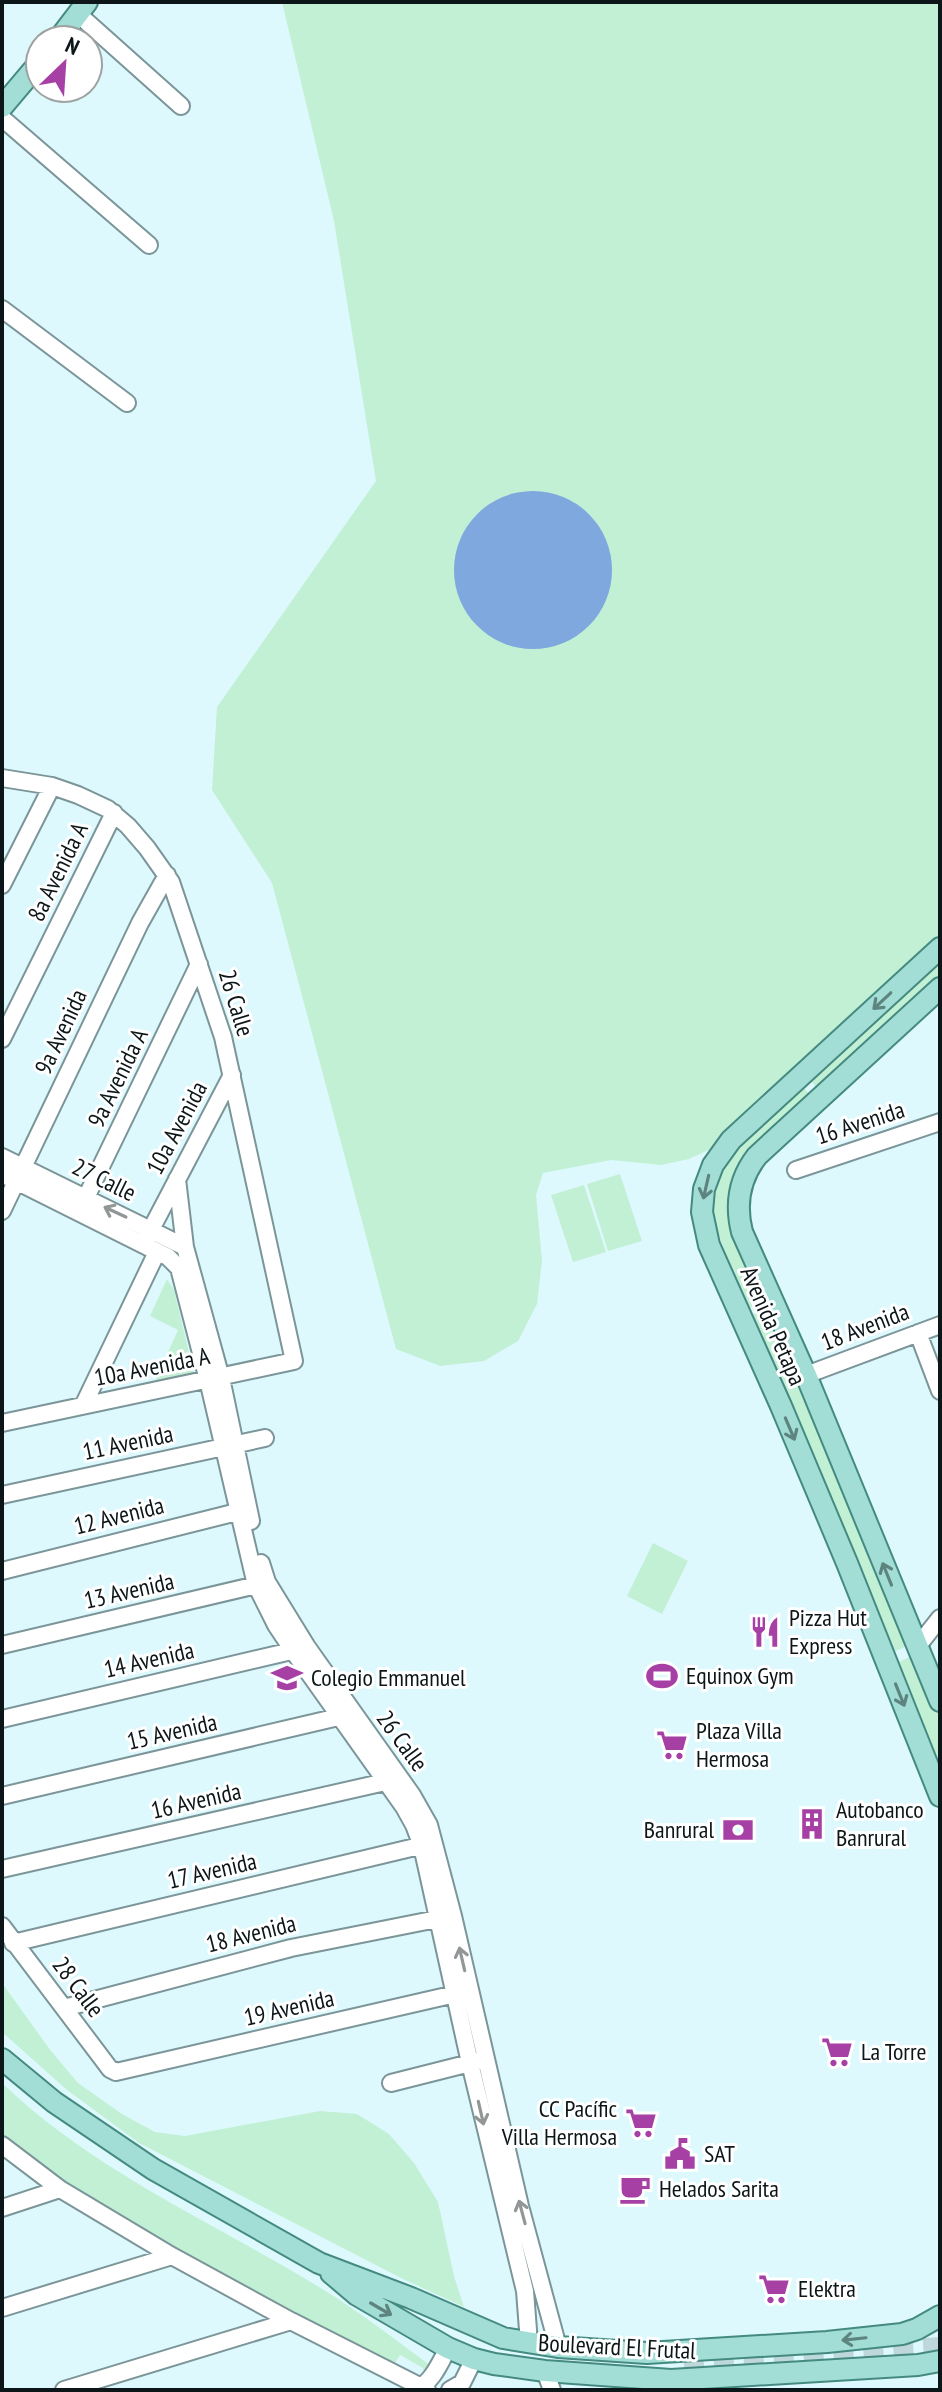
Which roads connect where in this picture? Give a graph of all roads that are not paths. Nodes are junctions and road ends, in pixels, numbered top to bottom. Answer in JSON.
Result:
{"nodes":[{"id":1,"x":83,"y":8,"type":"edge"},
{"id":2,"x":70,"y":24,"type":"edge"},
{"id":3,"x":24,"y":81,"type":"edge"},
{"id":4,"x":181,"y":106,"type":"dead end"},
{"id":5,"x":2,"y":107,"type":"edge"},
{"id":6,"x":2,"y":118,"type":"edge"},
{"id":7,"x":149,"y":245,"type":"dead end"},
{"id":8,"x":2,"y":309,"type":"edge"},
{"id":9,"x":127,"y":403,"type":"dead end"},
{"id":10,"x":2,"y":778,"type":"edge"},
{"id":11,"x":52,"y":786,"type":"junction"},
{"id":12,"x":114,"y":813,"type":"junction"},
{"id":13,"x":167,"y":875,"type":"junction"},
{"id":14,"x":2,"y":885,"type":"edge"},
{"id":15,"x":940,"y":948,"type":"edge"},
{"id":16,"x":199,"y":964,"type":"junction"},
{"id":17,"x":940,"y":988,"type":"edge"},
{"id":18,"x":2,"y":1039,"type":"edge"},
{"id":19,"x":232,"y":1075,"type":"junction"},
{"id":20,"x":800,"y":1076,"type":"junction"},
{"id":21,"x":820,"y":1098,"type":"junction"},
{"id":22,"x":940,"y":1122,"type":"edge"},
{"id":23,"x":2,"y":1157,"type":"edge"},
{"id":24,"x":796,"y":1170,"type":"dead end"},
{"id":25,"x":14,"y":1174,"type":"edge"},
{"id":26,"x":177,"y":1179,"type":"junction"},
{"id":27,"x":83,"y":1206,"type":"junction"},
{"id":28,"x":2,"y":1211,"type":"edge"},
{"id":29,"x":151,"y":1229,"type":"junction"},
{"id":30,"x":185,"y":1247,"type":"junction"},
{"id":31,"x":150,"y":1248,"type":"junction"},
{"id":32,"x":179,"y":1268,"type":"joint"},
{"id":33,"x":940,"y":1325,"type":"edge"},
{"id":34,"x":918,"y":1333,"type":"junction"},
{"id":35,"x":291,"y":1345,"type":"joint"},
{"id":36,"x":806,"y":1375,"type":"junction"},
{"id":37,"x":214,"y":1379,"type":"junction"},
{"id":38,"x":940,"y":1391,"type":"edge"},
{"id":39,"x":84,"y":1404,"type":"junction"},
{"id":40,"x":2,"y":1423,"type":"edge"},
{"id":41,"x":265,"y":1438,"type":"dead end"},
{"id":42,"x":229,"y":1446,"type":"junction"},
{"id":43,"x":2,"y":1495,"type":"edge"},
{"id":44,"x":243,"y":1510,"type":"junction"},
{"id":45,"x":2,"y":1571,"type":"edge"},
{"id":46,"x":261,"y":1584,"type":"junction"},
{"id":47,"x":940,"y":1618,"type":"edge"},
{"id":48,"x":2,"y":1645,"type":"edge"},
{"id":49,"x":917,"y":1647,"type":"junction"},
{"id":50,"x":300,"y":1650,"type":"junction"},
{"id":51,"x":886,"y":1660,"type":"junction"},
{"id":52,"x":940,"y":1701,"type":"edge"},
{"id":53,"x":346,"y":1715,"type":"junction"},
{"id":54,"x":2,"y":1719,"type":"edge"},
{"id":55,"x":392,"y":1780,"type":"junction"},
{"id":56,"x":2,"y":1796,"type":"edge"},
{"id":57,"x":940,"y":1796,"type":"edge"},
{"id":58,"x":428,"y":1844,"type":"junction"},
{"id":59,"x":2,"y":1869,"type":"edge"},
{"id":60,"x":445,"y":1918,"type":"junction"},
{"id":61,"x":2,"y":1926,"type":"edge"},
{"id":62,"x":13,"y":1943,"type":"junction"},
{"id":63,"x":463,"y":1992,"type":"junction"},
{"id":64,"x":64,"y":2008,"type":"junction"},
{"id":65,"x":2,"y":2059,"type":"edge"},
{"id":66,"x":477,"y":2062,"type":"junction"},
{"id":67,"x":119,"y":2072,"type":"joint"},
{"id":68,"x":391,"y":2083,"type":"dead end"},
{"id":69,"x":2,"y":2145,"type":"edge"},
{"id":70,"x":60,"y":2189,"type":"junction"},
{"id":71,"x":2,"y":2208,"type":"edge"},
{"id":72,"x":172,"y":2256,"type":"junction"},
{"id":73,"x":319,"y":2263,"type":"junction"},
{"id":74,"x":2,"y":2308,"type":"edge"},
{"id":75,"x":291,"y":2321,"type":"junction"},
{"id":76,"x":936,"y":2322,"type":"edge"},
{"id":77,"x":503,"y":2338,"type":"junction"},
{"id":78,"x":529,"y":2343,"type":"junction"},
{"id":79,"x":558,"y":2347,"type":"junction"},
{"id":80,"x":448,"y":2348,"type":"junction"},
{"id":81,"x":618,"y":2353,"type":"junction"},
{"id":82,"x":474,"y":2359,"type":"junction"},
{"id":83,"x":940,"y":2361,"type":"edge"},
{"id":84,"x":918,"y":2365,"type":"junction"},
{"id":85,"x":684,"y":2366,"type":"tunnel mouth"},
{"id":86,"x":940,"y":2378,"type":"edge"},
{"id":87,"x":548,"y":2380,"type":"edge"},
{"id":88,"x":421,"y":2389,"type":"edge"},
{"id":89,"x":64,"y":2390,"type":"edge"},
{"id":90,"x":450,"y":2390,"type":"edge"}],
"edges":[{"from":1,"to":2,"type":"main road"},
{"from":1,"to":4,"type":"street"},
{"from":3,"to":5,"type":"main road"},
{"from":6,"to":7,"type":"street"},
{"from":8,"to":9,"type":"street"},
{"from":10,"to":11,"type":"street","name":"26 Calle"},
{"from":11,"to":12,"type":"street","name":"26 Calle"},
{"from":11,"to":14,"type":"street"},
{"from":12,"to":13,"type":"street","name":"26 Calle"},
{"from":12,"to":18,"type":"street","name":"8a Avenida A"},
{"from":13,"to":16,"type":"street","name":"26 Calle"},
{"from":13,"to":25,"type":"street","name":"9a Avenida"},
{"from":15,"to":20,"type":"main road","name":"Avenida Petapa","one_way":true},
{"from":16,"to":19,"type":"street","name":"26 Calle"},
{"from":16,"to":27,"type":"street","name":"9a Avenida A"},
{"from":17,"to":21,"type":"main road","name":"Avenida Petapa"},
{"from":19,"to":26,"type":"street","name":"10a Avenida"},
{"from":19,"to":35,"type":"street","name":"26 Calle"},
{"from":20,"to":21,"type":"main road"},
{"from":20,"to":51,"type":"main road","name":"Avenida Petapa","one_way":true},
{"from":21,"to":36,"type":"main road","name":"Avenida Petapa"},
{"from":22,"to":24,"type":"street","name":"16 Avenida"},
{"from":23,"to":25,"type":"street","name":"27 Calle"},
{"from":25,"to":27,"type":"street","name":"27 Calle"},
{"from":25,"to":28,"type":"street","name":"9a Avenida"},
{"from":26,"to":29,"type":"street","name":"10a Avenida"},
{"from":26,"to":30,"type":"street","name":"26 Calle"},
{"from":29,"to":27,"type":"street","name":"27 Calle","one_way":true},
{"from":27,"to":31,"type":"street","name":"27 Calle"},
{"from":29,"to":30,"type":"street","name":"27 Calle"},
{"from":29,"to":31,"type":"street","name":"10a Avenida"},
{"from":30,"to":37,"type":"street","name":"26 Calle"},
{"from":31,"to":32,"type":"street","name":"27 Calle"},
{"from":31,"to":39,"type":"street","name":"10a Avenida"},
{"from":32,"to":37,"type":"street","name":"26 Calle"},
{"from":33,"to":34,"type":"street","name":"18 Avenida"},
{"from":34,"to":36,"type":"street","name":"18 Avenida"},
{"from":34,"to":38,"type":"street"},
{"from":35,"to":37,"type":"street","name":"10a Avenida A"},
{"from":49,"to":36,"type":"main road","name":"Avenida Petapa","one_way":true},
{"from":37,"to":39,"type":"street","name":"10a Avenida A"},
{"from":37,"to":42,"type":"street","name":"26 Calle"},
{"from":39,"to":40,"type":"street","name":"10a Avenida A"},
{"from":41,"to":42,"type":"street","name":"11 Avenida"},
{"from":42,"to":43,"type":"street","name":"11 Avenida"},
{"from":42,"to":44,"type":"street","name":"26 Calle"},
{"from":44,"to":45,"type":"street","name":"12 Avenida"},
{"from":44,"to":46,"type":"street","name":"26 Calle"},
{"from":46,"to":48,"type":"street","name":"13 Avenida"},
{"from":46,"to":50,"type":"street","name":"26 Calle"},
{"from":47,"to":49,"type":"street"},
{"from":49,"to":51,"type":"main road"},
{"from":49,"to":52,"type":"main road","name":"Avenida Petapa"},
{"from":50,"to":53,"type":"street","name":"26 Calle"},
{"from":50,"to":54,"type":"street","name":"14 Avenida"},
{"from":51,"to":57,"type":"main road","name":"Avenida Petapa","one_way":true},
{"from":53,"to":55,"type":"street","name":"26 Calle"},
{"from":53,"to":56,"type":"street","name":"15 Avenida"},
{"from":55,"to":58,"type":"street","name":"26 Calle"},
{"from":55,"to":59,"type":"street","name":"16 Avenida"},
{"from":58,"to":60,"type":"street","name":"26 Calle"},
{"from":58,"to":62,"type":"street","name":"17 Avenida"},
{"from":60,"to":63,"type":"street","name":"26 Calle"},
{"from":60,"to":64,"type":"street","name":"18 Avenida"},
{"from":61,"to":62,"type":"street","name":"28 Calle"},
{"from":62,"to":64,"type":"street","name":"28 Calle"},
{"from":63,"to":66,"type":"street","name":"26 Calle"},
{"from":63,"to":67,"type":"street","name":"19 Avenida"},
{"from":64,"to":67,"type":"street","name":"28 Calle"},
{"from":65,"to":73,"type":"main road","name":"Boulevard El Frutal"},
{"from":66,"to":68,"type":"street"},
{"from":66,"to":78,"type":"street","name":"26 Calle","one_way":true},
{"from":79,"to":66,"type":"street","name":"26 Calle","one_way":true},
{"from":69,"to":70,"type":"street"},
{"from":70,"to":71,"type":"street"},
{"from":70,"to":72,"type":"street"},
{"from":72,"to":74,"type":"street"},
{"from":72,"to":75,"type":"street"},
{"from":73,"to":77,"type":"main road","name":"Boulevard El Frutal"},
{"from":73,"to":80,"type":"main road","name":"Boulevard El Frutal","one_way":true},
{"from":75,"to":88,"type":"street"},
{"from":75,"to":89,"type":"street"},
{"from":76,"to":81,"type":"main road","name":"Boulevard El Frutal","one_way":true},
{"from":77,"to":78,"type":"main road","name":"Boulevard El Frutal"},
{"from":77,"to":80,"type":"main road"},
{"from":78,"to":79,"type":"main road","name":"Boulevard El Frutal"},
{"from":79,"to":81,"type":"main road","name":"Boulevard El Frutal"},
{"from":80,"to":82,"type":"main road","name":"Boulevard El Frutal"},
{"from":80,"to":88,"type":"street"},
{"from":81,"to":85,"type":"main road"},
{"from":82,"to":87,"type":"main road","name":"Boulevard El Frutal"},
{"from":82,"to":90,"type":"street"},
{"from":83,"to":84,"type":"main road","name":"Boulevard El Frutal"},
{"from":84,"to":86,"type":"main road"},
{"from":84,"to":87,"type":"main road","name":"Boulevard El Frutal"}]}
